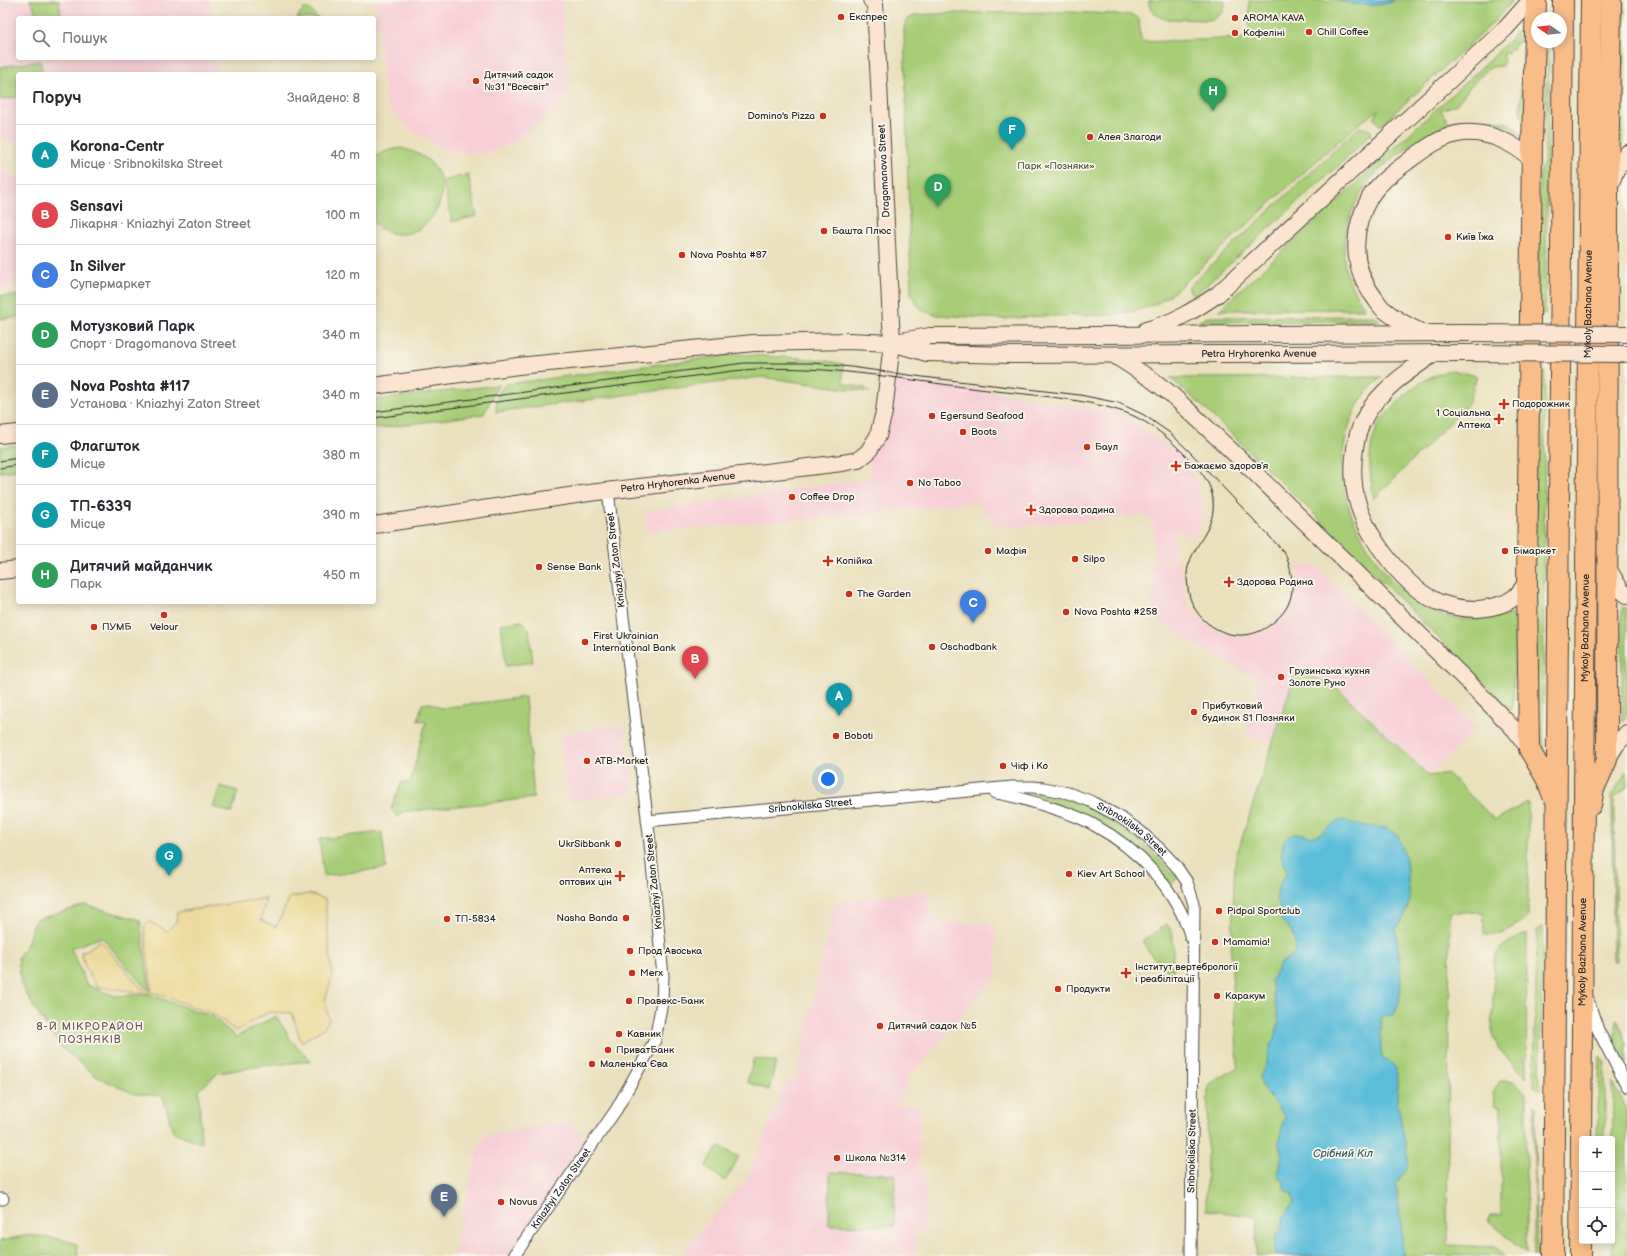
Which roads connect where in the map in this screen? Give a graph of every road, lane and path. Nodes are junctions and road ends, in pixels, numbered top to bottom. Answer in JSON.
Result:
{"nodes":[{"id":1,"x":871,"y":0,"type":"edge"},
{"id":2,"x":1531,"y":0,"type":"edge"},
{"id":3,"x":1536,"y":0,"type":"edge"},
{"id":4,"x":1563,"y":0,"type":"edge"},
{"id":5,"x":1590,"y":0,"type":"edge"},
{"id":6,"x":1611,"y":0,"type":"edge"},
{"id":7,"x":1627,"y":152,"type":"edge"},
{"id":8,"x":1532,"y":159,"type":"junction"},
{"id":9,"x":1608,"y":190,"type":"junction"},
{"id":10,"x":1424,"y":333,"type":"junction"},
{"id":11,"x":1627,"y":334,"type":"edge"},
{"id":12,"x":1125,"y":335,"type":"junction"},
{"id":13,"x":892,"y":343,"type":"junction"},
{"id":14,"x":1435,"y":353,"type":"junction"},
{"id":15,"x":1627,"y":354,"type":"edge"},
{"id":16,"x":1114,"y":355,"type":"junction"},
{"id":17,"x":376,"y":386,"type":"edge"},
{"id":18,"x":16,"y":433,"type":"edge"},
{"id":19,"x":0,"y":435,"type":"edge"},
{"id":20,"x":608,"y":491,"type":"junction"},
{"id":21,"x":376,"y":525,"type":"edge"},
{"id":22,"x":1608,"y":568,"type":"junction"},
{"id":23,"x":16,"y":569,"type":"edge"},
{"id":24,"x":0,"y":572,"type":"edge"},
{"id":25,"x":1527,"y":582,"type":"junction"},
{"id":26,"x":1627,"y":595,"type":"edge"},
{"id":27,"x":1627,"y":734,"type":"edge"},
{"id":28,"x":1529,"y":749,"type":"junction"},
{"id":29,"x":1607,"y":760,"type":"junction"},
{"id":30,"x":973,"y":792,"type":"junction"},
{"id":31,"x":1556,"y":804,"type":"junction"},
{"id":32,"x":647,"y":821,"type":"junction"},
{"id":33,"x":1585,"y":833,"type":"junction"},
{"id":34,"x":1194,"y":949,"type":"junction"},
{"id":35,"x":1583,"y":986,"type":"junction"},
{"id":36,"x":1627,"y":1086,"type":"edge"},
{"id":37,"x":514,"y":1256,"type":"edge"},
{"id":38,"x":1191,"y":1256,"type":"edge"},
{"id":39,"x":1553,"y":1256,"type":"edge"},
{"id":40,"x":1580,"y":1256,"type":"edge"}],
"edges":[{"from":1,"to":13,"type":"main road","name":"Dragomanova Street"},
{"from":2,"to":12,"type":"main road"},
{"from":3,"to":8,"type":"highway"},
{"from":4,"to":31,"type":"highway"},
{"from":5,"to":33,"type":"highway","name":"Mykoly Bazhana Avenue"},
{"from":6,"to":9,"type":"highway"},
{"from":7,"to":9,"type":"main road"},
{"from":8,"to":10,"type":"main road"},
{"from":8,"to":25,"type":"highway"},
{"from":9,"to":22,"type":"highway"},
{"from":10,"to":11,"type":"main road","name":"Petra Hryhorenka Avenue","bridge":true},
{"from":10,"to":12,"type":"main road","name":"Petra Hryhorenka Avenue"},
{"from":12,"to":13,"type":"main road","name":"Petra Hryhorenka Avenue"},
{"from":13,"to":16,"type":"main road","name":"Petra Hryhorenka Avenue"},
{"from":13,"to":17,"type":"main road","name":"Petra Hryhorenka Avenue"},
{"from":13,"to":20,"type":"main road","name":"Petra Hryhorenka Avenue"},
{"from":14,"to":15,"type":"main road","name":"Petra Hryhorenka Avenue","bridge":true},
{"from":14,"to":16,"type":"main road","name":"Petra Hryhorenka Avenue"},
{"from":14,"to":25,"type":"main road"},
{"from":16,"to":28,"type":"main road"},
{"from":18,"to":19,"type":"main road"},
{"from":20,"to":21,"type":"main road","name":"Petra Hryhorenka Avenue"},
{"from":20,"to":32,"type":"street","name":"Kniazhyi Zaton Street"},
{"from":22,"to":26,"type":"main road"},
{"from":22,"to":29,"type":"highway"},
{"from":23,"to":24,"type":"main road"},
{"from":25,"to":28,"type":"highway"},
{"from":27,"to":29,"type":"main road"},
{"from":28,"to":31,"type":"highway"},
{"from":29,"to":33,"type":"highway"},
{"from":30,"to":32,"type":"street","name":"Sribnokilska Street"},
{"from":30,"to":34,"type":"street","name":"Sribnokilska Street"},
{"from":30,"to":34,"type":"street","name":"Sribnokilska Street"},
{"from":31,"to":39,"type":"highway"},
{"from":32,"to":37,"type":"street","name":"Kniazhyi Zaton Street"},
{"from":33,"to":35,"type":"highway","name":"Mykoly Bazhana Avenue"},
{"from":34,"to":38,"type":"street","name":"Sribnokilska Street"},
{"from":35,"to":36,"type":"street"},
{"from":35,"to":40,"type":"highway","name":"Mykoly Bazhana Avenue"}]}
